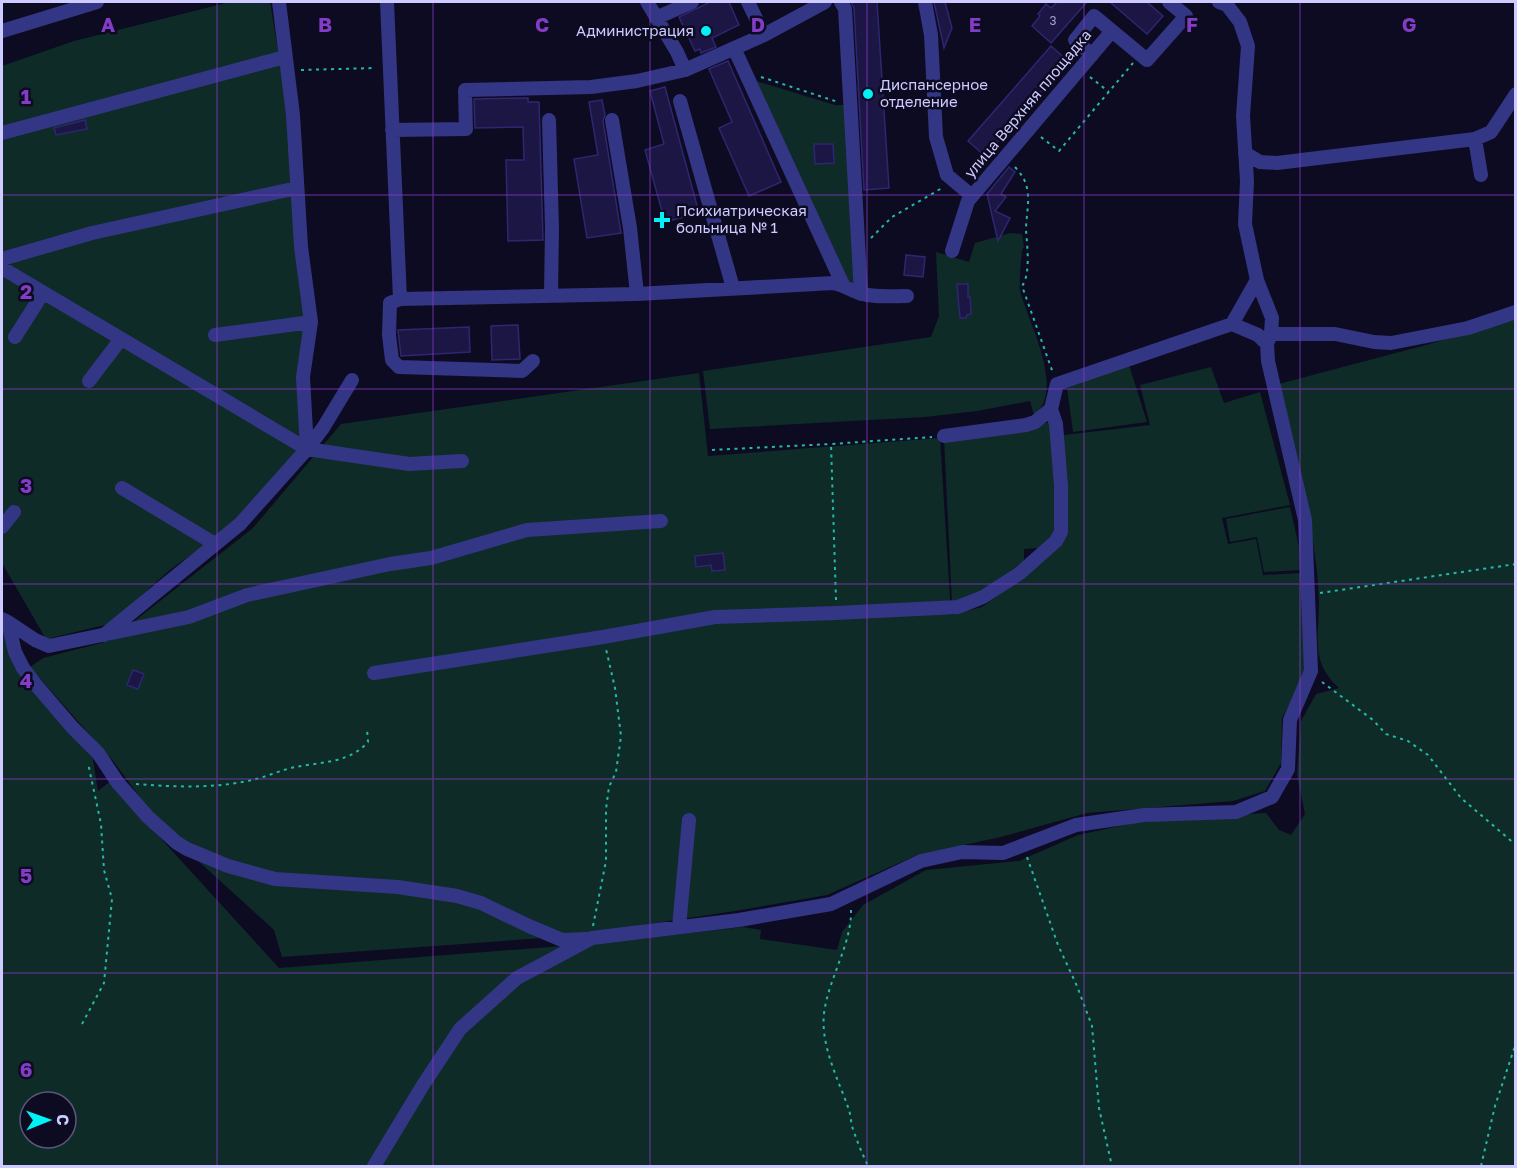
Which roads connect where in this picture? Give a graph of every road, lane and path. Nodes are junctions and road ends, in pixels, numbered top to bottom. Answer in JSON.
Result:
{"nodes":[{"id":1,"x":97,"y":2,"type":"edge"},
{"id":2,"x":279,"y":2,"type":"edge"},
{"id":3,"x":387,"y":2,"type":"edge"},
{"id":4,"x":646,"y":2,"type":"edge"},
{"id":5,"x":692,"y":2,"type":"edge"},
{"id":6,"x":748,"y":2,"type":"edge"},
{"id":7,"x":825,"y":2,"type":"edge"},
{"id":8,"x":841,"y":2,"type":"edge"},
{"id":9,"x":925,"y":2,"type":"edge"},
{"id":10,"x":1169,"y":2,"type":"edge"},
{"id":11,"x":1220,"y":2,"type":"edge"},
{"id":12,"x":656,"y":18,"type":"junction"},
{"id":13,"x":2,"y":31,"type":"edge"},
{"id":14,"x":1112,"y":31,"type":"junction"},
{"id":15,"x":764,"y":35,"type":"junction"},
{"id":16,"x":734,"y":48,"type":"junction"},
{"id":17,"x":1140,"y":54,"type":"junction"},
{"id":18,"x":1092,"y":55,"type":"junction"},
{"id":19,"x":286,"y":62,"type":"junction"},
{"id":20,"x":390,"y":68,"type":"junction"},
{"id":21,"x":1080,"y":69,"type":"junction"},
{"id":22,"x":685,"y":70,"type":"junction"},
{"id":23,"x":744,"y":71,"type":"junction"},
{"id":24,"x":1109,"y":92,"type":"junction"},
{"id":25,"x":1515,"y":94,"type":"edge"},
{"id":26,"x":850,"y":100,"type":"junction"},
{"id":27,"x":680,"y":101,"type":"dead end"},
{"id":28,"x":549,"y":120,"type":"dead end"},
{"id":29,"x":612,"y":120,"type":"dead end"},
{"id":30,"x":1030,"y":128,"type":"junction"},
{"id":31,"x":392,"y":130,"type":"junction"},
{"id":32,"x":2,"y":133,"type":"edge"},
{"id":33,"x":1475,"y":139,"type":"junction"},
{"id":34,"x":1245,"y":153,"type":"junction"},
{"id":35,"x":1005,"y":156,"type":"junction"},
{"id":36,"x":1481,"y":175,"type":"dead end"},
{"id":37,"x":956,"y":183,"type":"junction"},
{"id":38,"x":297,"y":188,"type":"junction"},
{"id":39,"x":972,"y":196,"type":"junction"},
{"id":40,"x":952,"y":251,"type":"dead end"},
{"id":41,"x":859,"y":252,"type":"junction"},
{"id":42,"x":2,"y":259,"type":"edge"},
{"id":43,"x":2,"y":268,"type":"edge"},
{"id":44,"x":1257,"y":280,"type":"junction"},
{"id":45,"x":843,"y":285,"type":"junction"},
{"id":46,"x":733,"y":288,"type":"junction"},
{"id":47,"x":43,"y":293,"type":"junction"},
{"id":48,"x":637,"y":294,"type":"junction"},
{"id":49,"x":861,"y":294,"type":"junction"},
{"id":50,"x":551,"y":296,"type":"junction"},
{"id":51,"x":908,"y":296,"type":"dead end"},
{"id":52,"x":400,"y":299,"type":"junction"},
{"id":53,"x":1515,"y":312,"type":"edge"},
{"id":54,"x":311,"y":322,"type":"junction"},
{"id":55,"x":1232,"y":324,"type":"junction"},
{"id":56,"x":214,"y":335,"type":"dead end"},
{"id":57,"x":15,"y":337,"type":"dead end"},
{"id":58,"x":121,"y":339,"type":"junction"},
{"id":59,"x":1269,"y":339,"type":"junction"},
{"id":60,"x":532,"y":361,"type":"dead end"},
{"id":61,"x":352,"y":380,"type":"dead end"},
{"id":62,"x":89,"y":381,"type":"dead end"},
{"id":63,"x":1057,"y":384,"type":"junction"},
{"id":64,"x":1052,"y":409,"type":"junction"},
{"id":65,"x":944,"y":436,"type":"joint"},
{"id":66,"x":831,"y":444,"type":"junction"},
{"id":67,"x":307,"y":450,"type":"junction"},
{"id":68,"x":712,"y":450,"type":"dead end"},
{"id":69,"x":462,"y":460,"type":"dead end"},
{"id":70,"x":122,"y":488,"type":"dead end"},
{"id":71,"x":14,"y":512,"type":"dead end"},
{"id":72,"x":661,"y":520,"type":"dead end"},
{"id":73,"x":2,"y":527,"type":"edge"},
{"id":74,"x":215,"y":544,"type":"junction"},
{"id":75,"x":1515,"y":564,"type":"edge"},
{"id":76,"x":1308,"y":595,"type":"junction"},
{"id":77,"x":836,"y":614,"type":"junction"},
{"id":78,"x":5,"y":621,"type":"edge"},
{"id":79,"x":104,"y":635,"type":"junction"},
{"id":80,"x":603,"y":637,"type":"junction"},
{"id":81,"x":1311,"y":671,"type":"junction"},
{"id":82,"x":374,"y":673,"type":"dead end"},
{"id":83,"x":367,"y":729,"type":"dead end"},
{"id":84,"x":87,"y":759,"type":"dead end"},
{"id":85,"x":118,"y":783,"type":"junction"},
{"id":86,"x":689,"y":820,"type":"dead end"},
{"id":87,"x":1024,"y":845,"type":"junction"},
{"id":88,"x":1515,"y":845,"type":"edge"},
{"id":89,"x":851,"y":895,"type":"junction"},
{"id":90,"x":679,"y":927,"type":"junction"},
{"id":91,"x":592,"y":938,"type":"junction"},
{"id":92,"x":82,"y":1024,"type":"dead end"},
{"id":93,"x":1515,"y":1043,"type":"edge"},
{"id":94,"x":1111,"y":1162,"type":"dead end"},
{"id":95,"x":374,"y":1167,"type":"edge"},
{"id":96,"x":868,"y":1167,"type":"edge"},
{"id":97,"x":1481,"y":1167,"type":"edge"}],
"edges":[{"from":1,"to":13,"type":"street"},
{"from":2,"to":19,"type":"street"},
{"from":3,"to":20,"type":"street"},
{"from":4,"to":12,"type":"street"},
{"from":5,"to":12,"type":"street"},
{"from":6,"to":15,"type":"street"},
{"from":7,"to":15,"type":"street"},
{"from":8,"to":26,"type":"street"},
{"from":9,"to":37,"type":"street"},
{"from":10,"to":17,"type":"street"},
{"from":11,"to":34,"type":"street"},
{"from":12,"to":22,"type":"street"},
{"from":14,"to":17,"type":"street","name":"улица Верхняя площадка"},
{"from":14,"to":18,"type":"street","name":"улица Верхняя площадка"},
{"from":14,"to":18,"type":"street"},
{"from":15,"to":16,"type":"street"},
{"from":16,"to":22,"type":"street"},
{"from":16,"to":23,"type":"street"},
{"from":17,"to":24,"type":"path"},
{"from":18,"to":21,"type":"street","name":"улица Верхняя площадка"},
{"from":19,"to":20,"type":"path"},
{"from":19,"to":32,"type":"street"},
{"from":19,"to":38,"type":"street"},
{"from":20,"to":31,"type":"street"},
{"from":21,"to":24,"type":"path"},
{"from":21,"to":30,"type":"street","name":"улица Верхняя площадка"},
{"from":22,"to":31,"type":"street"},
{"from":23,"to":26,"type":"path"},
{"from":23,"to":45,"type":"street"},
{"from":24,"to":30,"type":"path"},
{"from":25,"to":33,"type":"street"},
{"from":26,"to":41,"type":"street"},
{"from":27,"to":46,"type":"street"},
{"from":28,"to":50,"type":"street"},
{"from":29,"to":48,"type":"street"},
{"from":30,"to":35,"type":"street","name":"улица Верхняя площадка"},
{"from":31,"to":52,"type":"street"},
{"from":33,"to":34,"type":"street"},
{"from":33,"to":36,"type":"street"},
{"from":34,"to":44,"type":"street"},
{"from":35,"to":39,"type":"street","name":"улица Верхняя площадка"},
{"from":35,"to":63,"type":"path"},
{"from":37,"to":39,"type":"street"},
{"from":37,"to":41,"type":"path"},
{"from":38,"to":42,"type":"street"},
{"from":38,"to":54,"type":"street"},
{"from":39,"to":40,"type":"street","name":"улица Верхняя площадка"},
{"from":41,"to":49,"type":"street"},
{"from":43,"to":47,"type":"street"},
{"from":44,"to":55,"type":"street"},
{"from":44,"to":59,"type":"street"},
{"from":45,"to":46,"type":"street"},
{"from":45,"to":49,"type":"street"},
{"from":46,"to":48,"type":"street"},
{"from":47,"to":57,"type":"street"},
{"from":47,"to":58,"type":"street"},
{"from":48,"to":50,"type":"street"},
{"from":49,"to":51,"type":"street"},
{"from":50,"to":52,"type":"street"},
{"from":52,"to":60,"type":"street"},
{"from":53,"to":59,"type":"street"},
{"from":54,"to":56,"type":"street"},
{"from":54,"to":67,"type":"street"},
{"from":55,"to":59,"type":"street"},
{"from":55,"to":63,"type":"street"},
{"from":58,"to":62,"type":"street"},
{"from":58,"to":67,"type":"street"},
{"from":59,"to":76,"type":"street"},
{"from":61,"to":67,"type":"street"},
{"from":63,"to":64,"type":"street"},
{"from":64,"to":65,"type":"street"},
{"from":64,"to":77,"type":"street"},
{"from":65,"to":66,"type":"path"},
{"from":66,"to":68,"type":"path"},
{"from":66,"to":77,"type":"path"},
{"from":67,"to":69,"type":"street"},
{"from":67,"to":74,"type":"street"},
{"from":70,"to":74,"type":"street"},
{"from":71,"to":73,"type":"street"},
{"from":72,"to":79,"type":"street"},
{"from":74,"to":79,"type":"street"},
{"from":75,"to":76,"type":"path"},
{"from":76,"to":81,"type":"street"},
{"from":77,"to":80,"type":"street"},
{"from":78,"to":79,"type":"street"},
{"from":78,"to":85,"type":"street"},
{"from":80,"to":82,"type":"street"},
{"from":80,"to":91,"type":"path"},
{"from":81,"to":87,"type":"street"},
{"from":81,"to":88,"type":"path"},
{"from":83,"to":85,"type":"path"},
{"from":84,"to":92,"type":"path"},
{"from":85,"to":91,"type":"street"},
{"from":86,"to":90,"type":"street"},
{"from":87,"to":89,"type":"street"},
{"from":87,"to":94,"type":"path"},
{"from":89,"to":90,"type":"street"},
{"from":89,"to":96,"type":"path"},
{"from":90,"to":91,"type":"street"},
{"from":91,"to":95,"type":"street"},
{"from":93,"to":97,"type":"path"}]}
